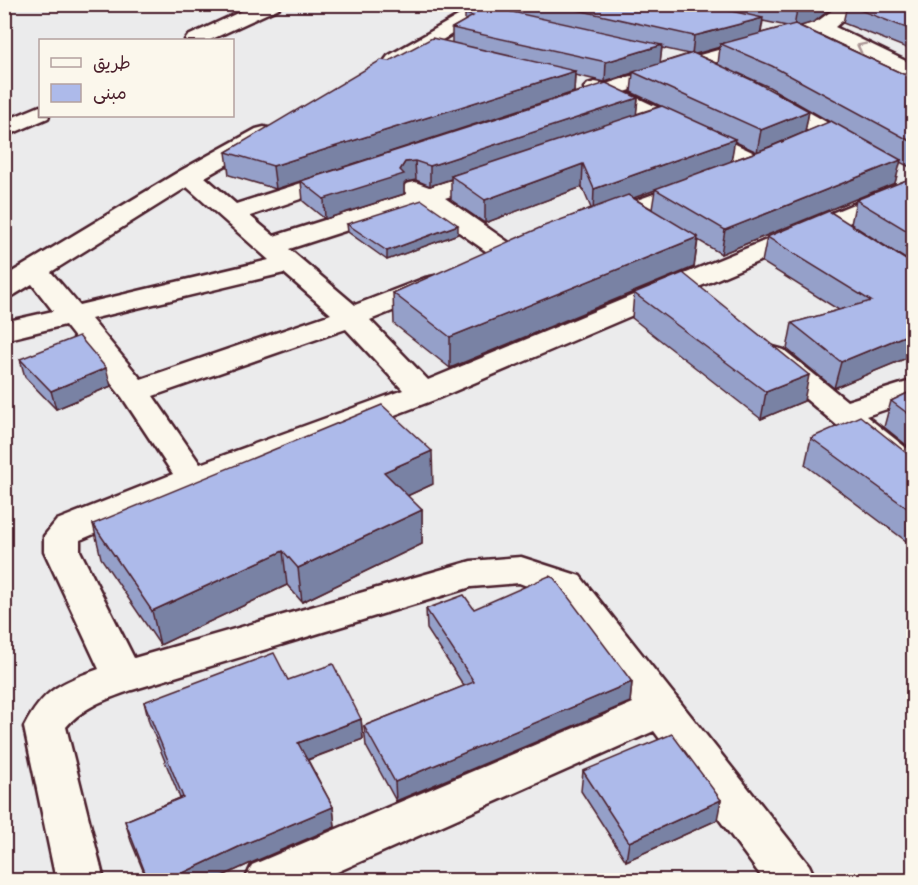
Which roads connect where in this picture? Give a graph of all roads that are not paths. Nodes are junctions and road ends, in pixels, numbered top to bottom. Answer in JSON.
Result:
{"nodes":[{"id":1,"x":273,"y":4,"type":"edge"},
{"id":2,"x":853,"y":4,"type":"edge"},
{"id":3,"x":490,"y":13,"type":"edge"},
{"id":4,"x":748,"y":26,"type":"edge"},
{"id":5,"x":790,"y":28,"type":"junction"},
{"id":6,"x":822,"y":28,"type":"junction"},
{"id":7,"x":197,"y":39,"type":"edge"},
{"id":8,"x":419,"y":47,"type":"junction"},
{"id":9,"x":823,"y":51,"type":"edge"},
{"id":10,"x":452,"y":55,"type":"edge"},
{"id":11,"x":658,"y":55,"type":"edge"},
{"id":12,"x":692,"y":63,"type":"junction"},
{"id":13,"x":379,"y":69,"type":"edge"},
{"id":14,"x":914,"y":73,"type":"edge"},
{"id":15,"x":722,"y":76,"type":"edge"},
{"id":16,"x":573,"y":83,"type":"edge"},
{"id":17,"x":750,"y":90,"type":"edge"},
{"id":18,"x":606,"y":91,"type":"junction"},
{"id":19,"x":550,"y":109,"type":"edge"},
{"id":20,"x":39,"y":113,"type":"edge"},
{"id":21,"x":660,"y":118,"type":"junction"},
{"id":22,"x":279,"y":126,"type":"edge"},
{"id":23,"x":626,"y":129,"type":"edge"},
{"id":24,"x":4,"y":130,"type":"edge"},
{"id":25,"x":829,"y":132,"type":"junction"},
{"id":26,"x":777,"y":155,"type":"junction"},
{"id":27,"x":876,"y":159,"type":"edge"},
{"id":28,"x":515,"y":167,"type":"edge"},
{"id":29,"x":360,"y":171,"type":"edge"},
{"id":30,"x":189,"y":177,"type":"junction"},
{"id":31,"x":400,"y":177,"type":"edge"},
{"id":32,"x":904,"y":178,"type":"edge"},
{"id":33,"x":914,"y":181,"type":"edge"},
{"id":34,"x":427,"y":197,"type":"junction"},
{"id":35,"x":627,"y":211,"type":"junction"},
{"id":36,"x":232,"y":213,"type":"junction"},
{"id":37,"x":826,"y":223,"type":"junction"},
{"id":38,"x":584,"y":227,"type":"edge"},
{"id":39,"x":657,"y":230,"type":"edge"},
{"id":40,"x":855,"y":242,"type":"edge"},
{"id":41,"x":279,"y":255,"type":"junction"},
{"id":42,"x":36,"y":271,"type":"junction"},
{"id":43,"x":683,"y":283,"type":"junction"},
{"id":44,"x":4,"y":289,"type":"edge"},
{"id":45,"x":709,"y":305,"type":"edge"},
{"id":46,"x":71,"y":315,"type":"junction"},
{"id":47,"x":351,"y":317,"type":"junction"},
{"id":48,"x":4,"y":331,"type":"edge"},
{"id":49,"x":754,"y":341,"type":"edge"},
{"id":50,"x":914,"y":388,"type":"edge"},
{"id":51,"x":135,"y":392,"type":"junction"},
{"id":52,"x":423,"y":393,"type":"junction"},
{"id":53,"x":842,"y":413,"type":"junction"},
{"id":54,"x":914,"y":472,"type":"edge"},
{"id":55,"x":193,"y":479,"type":"junction"},
{"id":56,"x":123,"y":677,"type":"junction"},
{"id":57,"x":661,"y":710,"type":"junction"},
{"id":58,"x":80,"y":880,"type":"edge"},
{"id":59,"x":269,"y":880,"type":"edge"},
{"id":60,"x":792,"y":880,"type":"edge"}],
"edges":[{"from":1,"to":7,"type":"street"},
{"from":2,"to":6,"type":"street"},
{"from":3,"to":8,"type":"street"},
{"from":4,"to":5,"type":"street"},
{"from":5,"to":6,"type":"street"},
{"from":5,"to":9,"type":"street"},
{"from":5,"to":12,"type":"street"},
{"from":14,"to":6,"type":"street","one_way":true},
{"from":8,"to":10,"type":"street"},
{"from":8,"to":13,"type":"street"},
{"from":11,"to":12,"type":"street"},
{"from":12,"to":15,"type":"street"},
{"from":12,"to":18,"type":"street"},
{"from":16,"to":18,"type":"street"},
{"from":17,"to":25,"type":"street"},
{"from":18,"to":19,"type":"street"},
{"from":18,"to":21,"type":"street"},
{"from":20,"to":24,"type":"street"},
{"from":21,"to":23,"type":"street"},
{"from":21,"to":26,"type":"street"},
{"from":22,"to":30,"type":"street"},
{"from":25,"to":26,"type":"street"},
{"from":25,"to":27,"type":"street"},
{"from":26,"to":35,"type":"street"},
{"from":28,"to":34,"type":"street"},
{"from":29,"to":36,"type":"street"},
{"from":30,"to":36,"type":"street"},
{"from":30,"to":42,"type":"street"},
{"from":31,"to":34,"type":"street"},
{"from":32,"to":33,"type":"street"},
{"from":32,"to":37,"type":"street"},
{"from":34,"to":41,"type":"street"},
{"from":34,"to":47,"type":"street"},
{"from":35,"to":38,"type":"street"},
{"from":35,"to":39,"type":"street"},
{"from":36,"to":41,"type":"street"},
{"from":37,"to":40,"type":"street"},
{"from":37,"to":43,"type":"street"},
{"from":41,"to":46,"type":"street"},
{"from":41,"to":47,"type":"street"},
{"from":42,"to":44,"type":"street"},
{"from":42,"to":46,"type":"street"},
{"from":43,"to":45,"type":"street"},
{"from":43,"to":52,"type":"street"},
{"from":46,"to":48,"type":"street"},
{"from":46,"to":51,"type":"street"},
{"from":47,"to":51,"type":"street"},
{"from":47,"to":52,"type":"street"},
{"from":49,"to":53,"type":"street"},
{"from":50,"to":53,"type":"street"},
{"from":51,"to":55,"type":"street"},
{"from":52,"to":55,"type":"street"},
{"from":53,"to":54,"type":"street"},
{"from":55,"to":56,"type":"street"},
{"from":56,"to":57,"type":"street"},
{"from":56,"to":58,"type":"street"},
{"from":57,"to":59,"type":"street"},
{"from":57,"to":60,"type":"street"}]}
